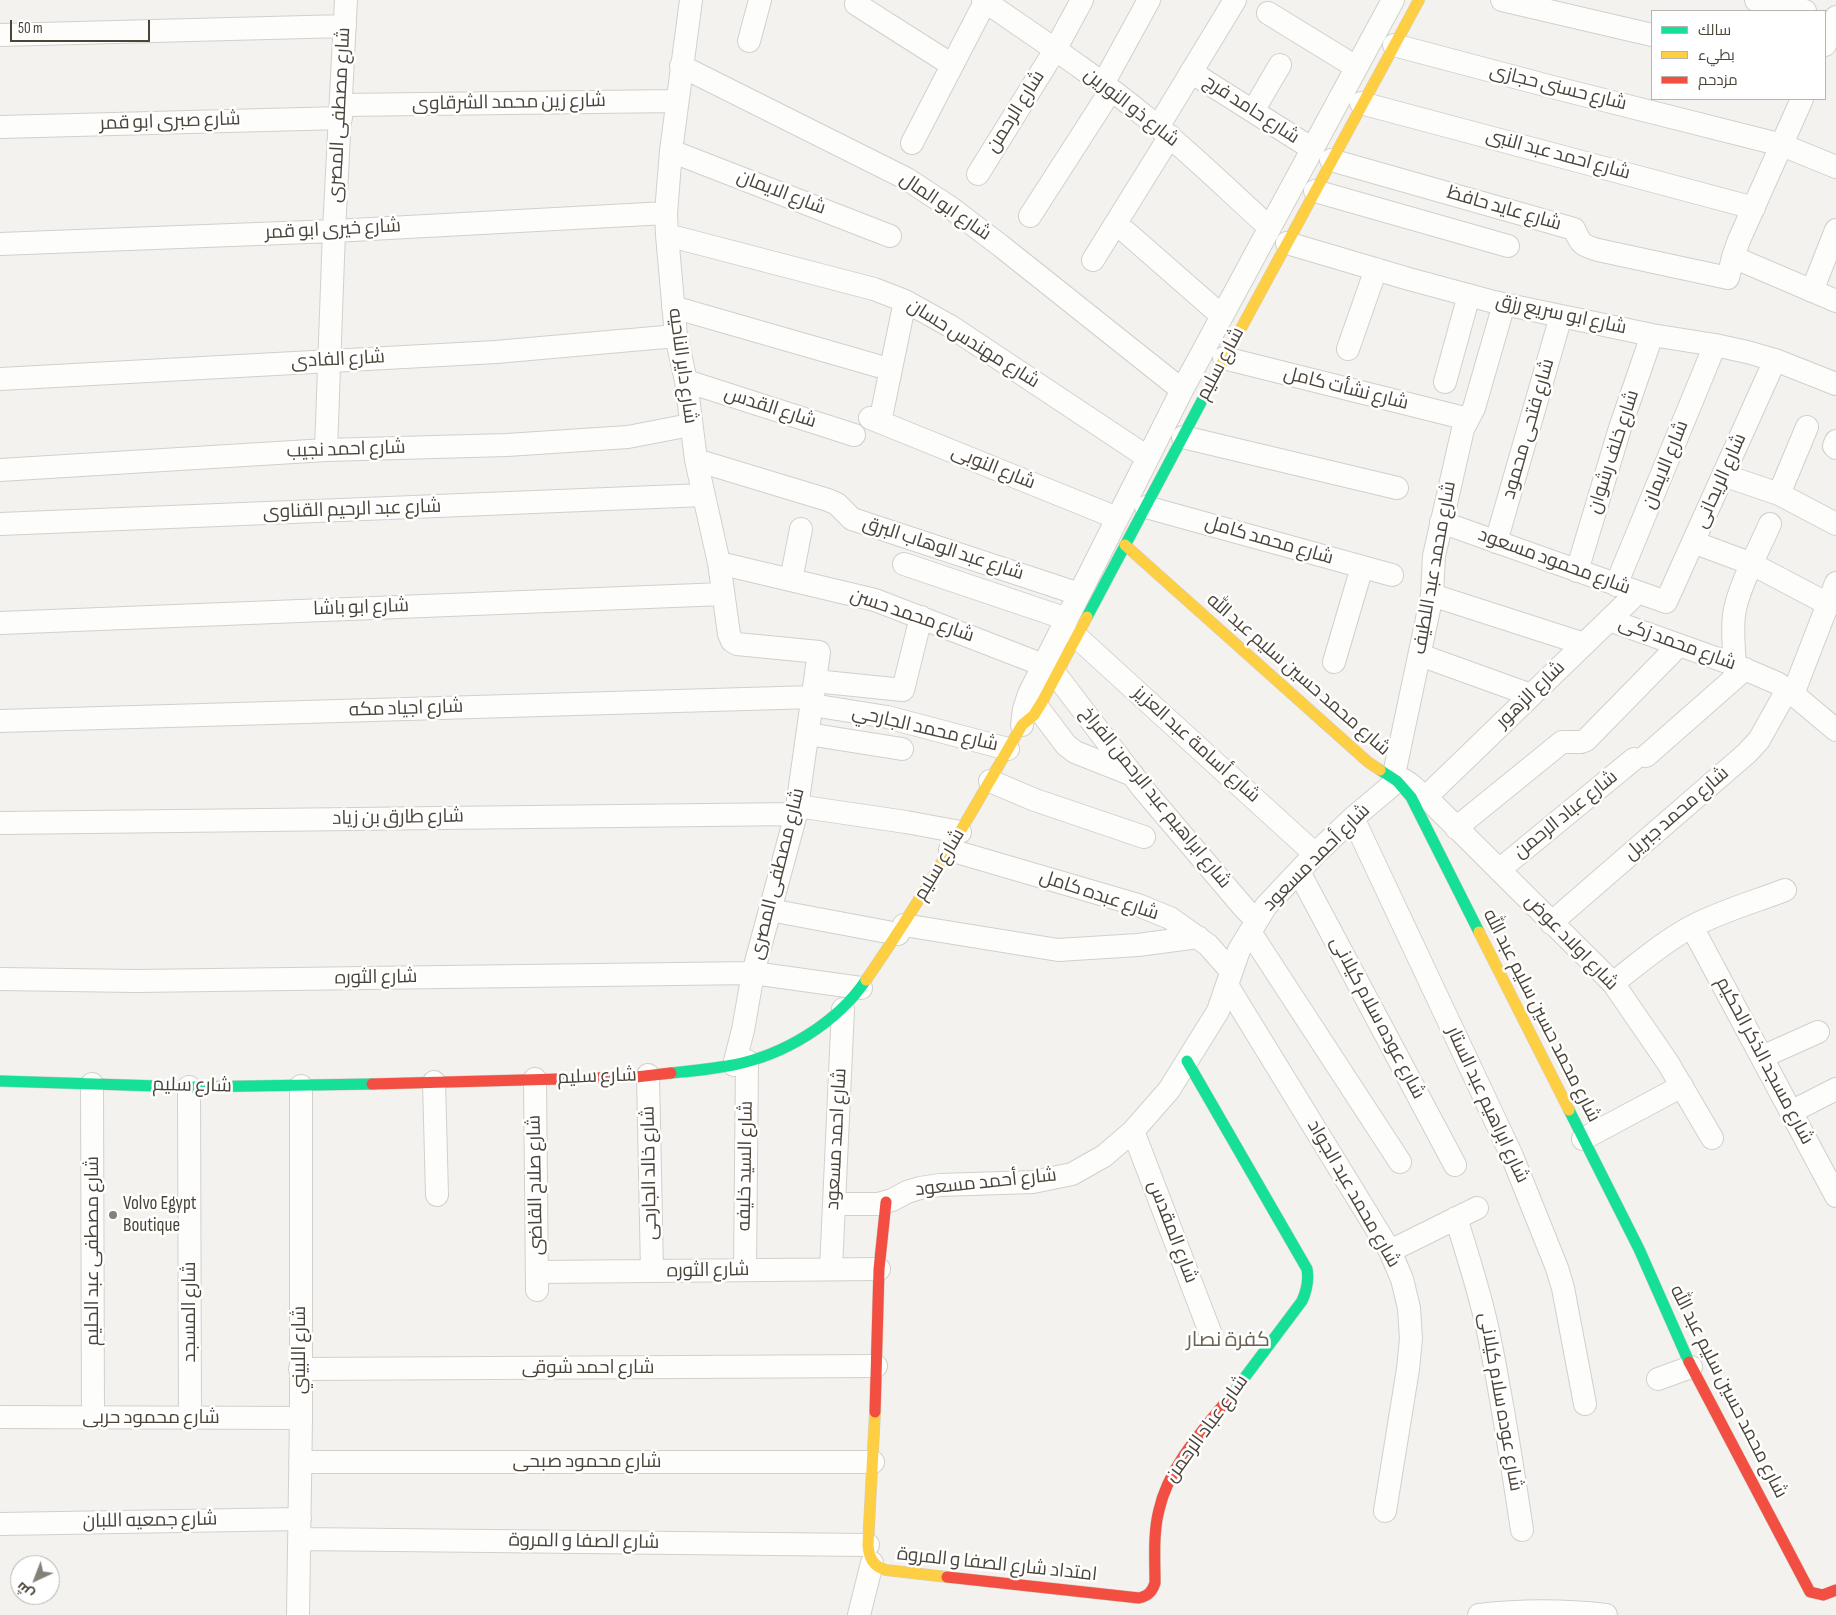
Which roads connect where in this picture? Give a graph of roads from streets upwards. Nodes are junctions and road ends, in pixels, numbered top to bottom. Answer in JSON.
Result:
{"nodes":[{"id":1,"x":346,"y":0,"type":"edge"},
{"id":2,"x":691,"y":0,"type":"edge"},
{"id":3,"x":760,"y":0,"type":"edge"},
{"id":4,"x":1082,"y":0,"type":"edge"},
{"id":5,"x":1148,"y":0,"type":"edge"},
{"id":6,"x":1234,"y":0,"type":"edge"},
{"id":7,"x":1393,"y":0,"type":"edge"},
{"id":8,"x":1419,"y":0,"type":"edge"},
{"id":9,"x":1502,"y":0,"type":"edge"},
{"id":10,"x":1756,"y":0,"type":"edge"},
{"id":11,"x":989,"y":2,"type":"edge"},
{"id":12,"x":856,"y":4,"type":"dead end"},
{"id":13,"x":1801,"y":10,"type":"edge"},
{"id":14,"x":1268,"y":13,"type":"dead end"},
{"id":15,"x":1836,"y":18,"type":"edge"},
{"id":16,"x":345,"y":26,"type":"junction"},
{"id":17,"x":0,"y":34,"type":"edge"},
{"id":18,"x":1651,"y":35,"type":"edge"},
{"id":19,"x":749,"y":41,"type":"dead end"},
{"id":20,"x":1826,"y":43,"type":"edge"},
{"id":21,"x":1394,"y":45,"type":"junction"},
{"id":22,"x":1055,"y":50,"type":"junction"},
{"id":23,"x":952,"y":65,"type":"junction"},
{"id":24,"x":1280,"y":65,"type":"dead end"},
{"id":25,"x":682,"y":66,"type":"junction"},
{"id":26,"x":1356,"y":67,"type":"junction"},
{"id":27,"x":1191,"y":72,"type":"junction"},
{"id":28,"x":1107,"y":87,"type":"junction"},
{"id":29,"x":1802,"y":100,"type":"edge"},
{"id":30,"x":677,"y":101,"type":"junction"},
{"id":31,"x":1362,"y":103,"type":"junction"},
{"id":32,"x":341,"y":111,"type":"junction"},
{"id":33,"x":1252,"y":111,"type":"junction"},
{"id":34,"x":0,"y":127,"type":"edge"},
{"id":35,"x":1164,"y":132,"type":"junction"},
{"id":36,"x":912,"y":143,"type":"dead end"},
{"id":37,"x":1782,"y":145,"type":"junction"},
{"id":38,"x":1311,"y":148,"type":"junction"},
{"id":39,"x":671,"y":151,"type":"junction"},
{"id":40,"x":1331,"y":160,"type":"junction"},
{"id":41,"x":1836,"y":167,"type":"edge"},
{"id":42,"x":978,"y":174,"type":"dead end"},
{"id":43,"x":1314,"y":191,"type":"junction"},
{"id":44,"x":1754,"y":208,"type":"junction"},
{"id":45,"x":666,"y":213,"type":"junction"},
{"id":46,"x":1030,"y":216,"type":"dead end"},
{"id":47,"x":1270,"y":228,"type":"junction"},
{"id":48,"x":1836,"y":230,"type":"edge"},
{"id":49,"x":334,"y":231,"type":"junction"},
{"id":50,"x":1126,"y":232,"type":"dead end"},
{"id":51,"x":667,"y":235,"type":"junction"},
{"id":52,"x":890,"y":236,"type":"dead end"},
{"id":53,"x":1287,"y":243,"type":"junction"},
{"id":54,"x":0,"y":244,"type":"edge"},
{"id":55,"x":1508,"y":246,"type":"dead end"},
{"id":56,"x":1094,"y":260,"type":"dead end"},
{"id":57,"x":1730,"y":268,"type":"junction"},
{"id":58,"x":1376,"y":269,"type":"junction"},
{"id":59,"x":1812,"y":291,"type":"junction"},
{"id":60,"x":1469,"y":295,"type":"junction"},
{"id":61,"x":905,"y":301,"type":"junction"},
{"id":62,"x":1836,"y":301,"type":"edge"},
{"id":63,"x":1504,"y":304,"type":"junction"},
{"id":64,"x":673,"y":307,"type":"junction"},
{"id":65,"x":1222,"y":316,"type":"junction"},
{"id":66,"x":1561,"y":316,"type":"junction"},
{"id":67,"x":1652,"y":335,"type":"junction"},
{"id":68,"x":676,"y":336,"type":"junction"},
{"id":69,"x":1715,"y":344,"type":"junction"},
{"id":70,"x":1348,"y":349,"type":"dead end"},
{"id":71,"x":1224,"y":358,"type":"junction"},
{"id":72,"x":1775,"y":360,"type":"junction"},
{"id":73,"x":329,"y":361,"type":"junction"},
{"id":74,"x":878,"y":366,"type":"dead end"},
{"id":75,"x":0,"y":379,"type":"edge"},
{"id":76,"x":686,"y":381,"type":"junction"},
{"id":77,"x":1445,"y":382,"type":"dead end"},
{"id":78,"x":1836,"y":384,"type":"edge"},
{"id":79,"x":1182,"y":390,"type":"junction"},
{"id":80,"x":1468,"y":419,"type":"junction"},
{"id":81,"x":690,"y":425,"type":"junction"},
{"id":82,"x":1807,"y":427,"type":"dead end"},
{"id":83,"x":854,"y":436,"type":"dead end"},
{"id":84,"x":1183,"y":437,"type":"junction"},
{"id":85,"x":326,"y":450,"type":"junction"},
{"id":86,"x":1147,"y":458,"type":"junction"},
{"id":87,"x":696,"y":460,"type":"junction"},
{"id":88,"x":0,"y":470,"type":"edge"},
{"id":89,"x":1723,"y":475,"type":"junction"},
{"id":90,"x":1397,"y":488,"type":"dead end"},
{"id":91,"x":1778,"y":494,"type":"junction"},
{"id":92,"x":704,"y":495,"type":"junction"},
{"id":93,"x":1146,"y":507,"type":"junction"},
{"id":94,"x":1117,"y":518,"type":"junction"},
{"id":95,"x":1441,"y":522,"type":"junction"},
{"id":96,"x":0,"y":524,"type":"edge"},
{"id":97,"x":1770,"y":524,"type":"dead end"},
{"id":98,"x":1836,"y":524,"type":"edge"},
{"id":99,"x":801,"y":529,"type":"dead end"},
{"id":100,"x":1496,"y":542,"type":"junction"},
{"id":101,"x":1693,"y":542,"type":"junction"},
{"id":102,"x":1125,"y":546,"type":"junction"},
{"id":103,"x":719,"y":564,"type":"junction"},
{"id":104,"x":904,"y":564,"type":"dead end"},
{"id":105,"x":1752,"y":564,"type":"junction"},
{"id":106,"x":1362,"y":567,"type":"junction"},
{"id":107,"x":1577,"y":570,"type":"junction"},
{"id":108,"x":1392,"y":575,"type":"dead end"},
{"id":109,"x":792,"y":580,"type":"junction"},
{"id":110,"x":1616,"y":585,"type":"junction"},
{"id":111,"x":1638,"y":592,"type":"junction"},
{"id":112,"x":723,"y":594,"type":"junction"},
{"id":113,"x":1079,"y":594,"type":"junction"},
{"id":114,"x":1432,"y":595,"type":"junction"},
{"id":115,"x":1666,"y":602,"type":"joint"},
{"id":116,"x":1832,"y":603,"type":"edge"},
{"id":117,"x":921,"y":617,"type":"junction"},
{"id":118,"x":1609,"y":620,"type":"junction"},
{"id":119,"x":0,"y":624,"type":"edge"},
{"id":120,"x":1072,"y":628,"type":"junction"},
{"id":121,"x":1584,"y":644,"type":"junction"},
{"id":122,"x":1679,"y":645,"type":"junction"},
{"id":123,"x":819,"y":652,"type":"joint"},
{"id":124,"x":1420,"y":655,"type":"junction"},
{"id":125,"x":1334,"y":662,"type":"dead end"},
{"id":126,"x":1740,"y":667,"type":"junction"},
{"id":127,"x":1050,"y":670,"type":"junction"},
{"id":128,"x":1790,"y":692,"type":"junction"},
{"id":129,"x":813,"y":694,"type":"junction"},
{"id":130,"x":1531,"y":695,"type":"junction"},
{"id":131,"x":1038,"y":708,"type":"junction"},
{"id":132,"x":0,"y":721,"type":"edge"},
{"id":133,"x":1022,"y":725,"type":"junction"},
{"id":134,"x":1836,"y":730,"type":"edge"},
{"id":135,"x":808,"y":734,"type":"junction"},
{"id":136,"x":902,"y":748,"type":"dead end"},
{"id":137,"x":1008,"y":749,"type":"junction"},
{"id":138,"x":1133,"y":775,"type":"junction"},
{"id":139,"x":1395,"y":780,"type":"junction"},
{"id":140,"x":990,"y":781,"type":"junction"},
{"id":141,"x":1425,"y":798,"type":"junction"},
{"id":142,"x":797,"y":810,"type":"junction"},
{"id":143,"x":1353,"y":818,"type":"junction"},
{"id":144,"x":0,"y":823,"type":"edge"},
{"id":145,"x":1456,"y":828,"type":"junction"},
{"id":146,"x":1144,"y":837,"type":"dead end"},
{"id":147,"x":955,"y":841,"type":"junction"},
{"id":148,"x":1316,"y":854,"type":"junction"},
{"id":149,"x":1499,"y":870,"type":"junction"},
{"id":150,"x":1298,"y":872,"type":"junction"},
{"id":151,"x":1785,"y":890,"type":"dead end"},
{"id":152,"x":770,"y":910,"type":"junction"},
{"id":153,"x":1551,"y":923,"type":"junction"},
{"id":154,"x":1253,"y":926,"type":"junction"},
{"id":155,"x":1692,"y":927,"type":"junction"},
{"id":156,"x":901,"y":929,"type":"junction"},
{"id":157,"x":1198,"y":937,"type":"junction"},
{"id":158,"x":753,"y":973,"type":"junction"},
{"id":159,"x":1229,"y":978,"type":"junction"},
{"id":160,"x":0,"y":979,"type":"edge"},
{"id":161,"x":1613,"y":983,"type":"junction"},
{"id":162,"x":861,"y":988,"type":"junction"},
{"id":163,"x":842,"y":1009,"type":"junction"},
{"id":164,"x":1818,"y":1032,"type":"dead end"},
{"id":165,"x":1762,"y":1057,"type":"junction"},
{"id":166,"x":1187,"y":1061,"type":"junction"},
{"id":167,"x":740,"y":1063,"type":"junction"},
{"id":168,"x":648,"y":1075,"type":"junction"},
{"id":169,"x":535,"y":1079,"type":"junction"},
{"id":170,"x":0,"y":1081,"type":"edge"},
{"id":171,"x":434,"y":1082,"type":"junction"},
{"id":172,"x":92,"y":1084,"type":"junction"},
{"id":173,"x":301,"y":1086,"type":"junction"},
{"id":174,"x":1682,"y":1086,"type":"junction"},
{"id":175,"x":189,"y":1087,"type":"junction"},
{"id":176,"x":1836,"y":1089,"type":"edge"},
{"id":177,"x":1791,"y":1112,"type":"junction"},
{"id":178,"x":1133,"y":1131,"type":"junction"},
{"id":179,"x":1712,"y":1138,"type":"dead end"},
{"id":180,"x":1583,"y":1139,"type":"junction"},
{"id":181,"x":1400,"y":1162,"type":"dead end"},
{"id":182,"x":1455,"y":1165,"type":"dead end"},
{"id":183,"x":1830,"y":1169,"type":"edge"},
{"id":184,"x":437,"y":1195,"type":"dead end"},
{"id":185,"x":1836,"y":1196,"type":"edge"},
{"id":186,"x":886,"y":1202,"type":"junction"},
{"id":187,"x":834,"y":1204,"type":"junction"},
{"id":188,"x":1477,"y":1208,"type":"dead end"},
{"id":189,"x":1456,"y":1218,"type":"junction"},
{"id":190,"x":1390,"y":1251,"type":"junction"},
{"id":191,"x":830,"y":1269,"type":"junction"},
{"id":192,"x":879,"y":1269,"type":"junction"},
{"id":193,"x":745,"y":1270,"type":"junction"},
{"id":194,"x":652,"y":1271,"type":"junction"},
{"id":195,"x":537,"y":1281,"type":"joint"},
{"id":196,"x":1210,"y":1332,"type":"dead end"},
{"id":197,"x":876,"y":1366,"type":"junction"},
{"id":198,"x":1691,"y":1367,"type":"junction"},
{"id":199,"x":300,"y":1369,"type":"junction"},
{"id":200,"x":1658,"y":1379,"type":"dead end"},
{"id":201,"x":1584,"y":1404,"type":"dead end"},
{"id":202,"x":0,"y":1417,"type":"edge"},
{"id":203,"x":93,"y":1418,"type":"junction"},
{"id":204,"x":190,"y":1418,"type":"junction"},
{"id":205,"x":301,"y":1418,"type":"junction"},
{"id":206,"x":300,"y":1462,"type":"junction"},
{"id":207,"x":873,"y":1462,"type":"junction"},
{"id":208,"x":1385,"y":1511,"type":"dead end"},
{"id":209,"x":0,"y":1524,"type":"edge"},
{"id":210,"x":300,"y":1529,"type":"junction"},
{"id":211,"x":1522,"y":1530,"type":"dead end"},
{"id":212,"x":870,"y":1554,"type":"junction"},
{"id":213,"x":1836,"y":1590,"type":"edge"},
{"id":214,"x":1139,"y":1598,"type":"joint"},
{"id":215,"x":298,"y":1615,"type":"edge"},
{"id":216,"x":859,"y":1615,"type":"edge"},
{"id":217,"x":1479,"y":1615,"type":"edge"},
{"id":218,"x":1606,"y":1615,"type":"edge"}],
"edges":[{"from":1,"to":16,"type":"street","name":"شارع مصطفى المصرى"},
{"from":2,"to":25,"type":"street","name":"شارع داير الناحيه"},
{"from":3,"to":19,"type":"street"},
{"from":4,"to":22,"type":"street","name":"شارع الرحمن"},
{"from":5,"to":28,"type":"street"},
{"from":6,"to":27,"type":"street"},
{"from":7,"to":26,"type":"street","name":"شارع سليم"},
{"from":8,"to":21,"type":"street","name":"شارع سليم"},
{"from":9,"to":18,"type":"street"},
{"from":10,"to":13,"type":"street"},
{"from":11,"to":22,"type":"street","name":"شارع ذو النورين"},
{"from":11,"to":23,"type":"street"},
{"from":12,"to":23,"type":"street"},
{"from":14,"to":26,"type":"street"},
{"from":15,"to":20,"type":"street"},
{"from":16,"to":17,"type":"street"},
{"from":16,"to":32,"type":"street","name":"شارع مصطفى المصرى"},
{"from":21,"to":31,"type":"street","name":"شارع سليم"},
{"from":21,"to":37,"type":"street","name":"شارع حسنى حجازى"},
{"from":22,"to":28,"type":"street","name":"شارع ذو النورين"},
{"from":22,"to":42,"type":"street","name":"شارع الرحمن"},
{"from":23,"to":36,"type":"street"},
{"from":24,"to":33,"type":"street"},
{"from":25,"to":30,"type":"street","name":"شارع داير الناحيه"},
{"from":25,"to":79,"type":"street","name":"شارع ابو المال"},
{"from":26,"to":38,"type":"street","name":"شارع سليم"},
{"from":27,"to":33,"type":"street","name":"شارع حامد فرج"},
{"from":27,"to":35,"type":"street"},
{"from":28,"to":35,"type":"street","name":"شارع ذو النورين"},
{"from":28,"to":46,"type":"street"},
{"from":29,"to":37,"type":"street"},
{"from":30,"to":32,"type":"street","name":"شارع زين محمد الشرقاوى"},
{"from":30,"to":39,"type":"street","name":"شارع داير الناحيه"},
{"from":31,"to":40,"type":"street","name":"شارع سليم"},
{"from":31,"to":44,"type":"street","name":"شارع احمد عبد النبى"},
{"from":32,"to":34,"type":"street","name":"شارع صبرى ابو قمر"},
{"from":32,"to":49,"type":"street","name":"شارع مصطفى المصرى"},
{"from":33,"to":38,"type":"street","name":"شارع حامد فرج"},
{"from":35,"to":47,"type":"street","name":"شارع ذو النورين"},
{"from":35,"to":56,"type":"street"},
{"from":37,"to":41,"type":"street","name":"شارع حسنى حجازى"},
{"from":37,"to":44,"type":"street"},
{"from":38,"to":47,"type":"street","name":"شارع سليم"},
{"from":39,"to":45,"type":"street","name":"شارع داير الناحيه"},
{"from":39,"to":52,"type":"street","name":"شارع الايمان"},
{"from":40,"to":43,"type":"street","name":"شارع سليم"},
{"from":40,"to":57,"type":"street","name":"شارع عايد حافظ"},
{"from":43,"to":53,"type":"street","name":"شارع سليم"},
{"from":43,"to":55,"type":"street"},
{"from":44,"to":57,"type":"street"},
{"from":45,"to":49,"type":"street","name":"شارع خيرى ابو قمر"},
{"from":45,"to":51,"type":"street","name":"شارع داير الناحيه"},
{"from":47,"to":65,"type":"street","name":"شارع سليم"},
{"from":48,"to":59,"type":"street"},
{"from":49,"to":54,"type":"street","name":"شارع خيرى ابو قمر"},
{"from":49,"to":73,"type":"street","name":"شارع مصطفى المصرى"},
{"from":50,"to":65,"type":"street"},
{"from":51,"to":61,"type":"street","name":"شارع مهندس حسان"},
{"from":51,"to":64,"type":"street","name":"شارع داير الناحيه"},
{"from":53,"to":58,"type":"street","name":"شارع ابو سريع رزق"},
{"from":53,"to":71,"type":"street","name":"شارع سليم"},
{"from":57,"to":59,"type":"street"},
{"from":58,"to":60,"type":"street","name":"شارع ابو سريع رزق"},
{"from":58,"to":70,"type":"street"},
{"from":59,"to":62,"type":"street"},
{"from":60,"to":63,"type":"street","name":"شارع ابو سريع رزق"},
{"from":60,"to":77,"type":"street"},
{"from":61,"to":86,"type":"street","name":"شارع مهندس حسان"},
{"from":61,"to":94,"type":"street","name":"شارع النوبى"},
{"from":63,"to":66,"type":"street","name":"شارع ابو سريع رزق"},
{"from":63,"to":80,"type":"street","name":"شارع محمد عبد اللطيف"},
{"from":64,"to":68,"type":"street","name":"شارع داير الناحيه"},
{"from":64,"to":74,"type":"street"},
{"from":65,"to":79,"type":"street","name":"شارع سليم"},
{"from":66,"to":67,"type":"street","name":"شارع ابو سريع رزق"},
{"from":66,"to":100,"type":"street","name":"شارع فتحى محمود"},
{"from":67,"to":69,"type":"street","name":"شارع ابو سريع رزق"},
{"from":67,"to":107,"type":"street","name":"شارع خلف رشوان"},
{"from":68,"to":73,"type":"street","name":"شارع الفادى"},
{"from":68,"to":76,"type":"street","name":"شارع داير الناحيه"},
{"from":69,"to":72,"type":"street","name":"شارع ابو سريع رزق"},
{"from":69,"to":110,"type":"street","name":"شارع الايمان"},
{"from":71,"to":80,"type":"street","name":"شارع نشأت كامل"},
{"from":71,"to":84,"type":"street","name":"شارع سليم"},
{"from":72,"to":78,"type":"street","name":"شارع ابو سريع رزق"},
{"from":72,"to":89,"type":"street","name":"شارع الريحانى"},
{"from":73,"to":75,"type":"street","name":"شارع الفادى"},
{"from":73,"to":85,"type":"street","name":"شارع مصطفى المصرى"},
{"from":76,"to":81,"type":"street","name":"شارع داير الناحيه"},
{"from":76,"to":83,"type":"street","name":"شارع القدس"},
{"from":79,"to":86,"type":"street","name":"شارع سليم"},
{"from":80,"to":95,"type":"street","name":"شارع محمد عبد اللطيف"},
{"from":81,"to":85,"type":"street","name":"شارع احمد نجيب"},
{"from":81,"to":87,"type":"street","name":"شارع داير الناحيه"},
{"from":82,"to":91,"type":"street"},
{"from":84,"to":90,"type":"street"},
{"from":84,"to":93,"type":"street","name":"شارع سليم"},
{"from":85,"to":88,"type":"street","name":"شارع احمد نجيب"},
{"from":86,"to":94,"type":"street","name":"شارع سليم"},
{"from":87,"to":92,"type":"street","name":"شارع داير الناحيه"},
{"from":87,"to":113,"type":"street","name":"شارع عبد الوهاب البرق"},
{"from":89,"to":91,"type":"street"},
{"from":89,"to":101,"type":"street","name":"شارع الريحانى"},
{"from":91,"to":98,"type":"street"},
{"from":92,"to":96,"type":"street","name":"شارع عبد الرحيم القناوى"},
{"from":92,"to":103,"type":"street","name":"شارع داير الناحيه"},
{"from":93,"to":102,"type":"street","name":"شارع سليم"},
{"from":93,"to":106,"type":"street","name":"شارع محمد كامل"},
{"from":94,"to":113,"type":"street","name":"شارع سليم"},
{"from":95,"to":100,"type":"street","name":"شارع محمود مسعود"},
{"from":95,"to":114,"type":"street","name":"شارع محمد عبد اللطيف"},
{"from":97,"to":105,"type":"street"},
{"from":99,"to":109,"type":"street"},
{"from":100,"to":107,"type":"street","name":"شارع محمود مسعود"},
{"from":101,"to":105,"type":"street"},
{"from":101,"to":115,"type":"street","name":"شارع الريحانى"},
{"from":102,"to":120,"type":"street","name":"شارع سليم"},
{"from":102,"to":139,"type":"street","name":"شارع محمد حسين سليم عبد الله"},
{"from":103,"to":109,"type":"street","name":"شارع محمد حسن"},
{"from":103,"to":112,"type":"street","name":"شارع داير الناحيه"},
{"from":104,"to":120,"type":"street"},
{"from":105,"to":116,"type":"street"},
{"from":105,"to":126,"type":"street"},
{"from":106,"to":108,"type":"street","name":"شارع محمد كامل"},
{"from":106,"to":125,"type":"street"},
{"from":107,"to":110,"type":"street","name":"شارع محمود مسعود"},
{"from":109,"to":117,"type":"street","name":"شارع محمد حسن"},
{"from":110,"to":111,"type":"street","name":"شارع محمود مسعود"},
{"from":111,"to":115,"type":"street","name":"شارع محمود مسعود"},
{"from":111,"to":118,"type":"street","name":"شارع الزهور"},
{"from":112,"to":119,"type":"street","name":"شارع ابو باشا"},
{"from":112,"to":123,"type":"street","name":"شارع داير الناحيه"},
{"from":113,"to":120,"type":"street","name":"شارع سليم"},
{"from":114,"to":121,"type":"street"},
{"from":114,"to":124,"type":"street","name":"شارع محمد عبد اللطيف"},
{"from":116,"to":128,"type":"street","name":"شارع محمد جبريل"},
{"from":117,"to":127,"type":"street","name":"شارع محمد حسن"},
{"from":117,"to":129,"type":"street"},
{"from":118,"to":121,"type":"street","name":"شارع الزهور"},
{"from":118,"to":122,"type":"street","name":"شارع محمد زكى"},
{"from":120,"to":127,"type":"street","name":"شارع سليم"},
{"from":120,"to":148,"type":"street","name":"شارع أسامة عبد العزيز"},
{"from":121,"to":130,"type":"street","name":"شارع الزهور"},
{"from":122,"to":126,"type":"street","name":"شارع محمد زكى"},
{"from":122,"to":145,"type":"street"},
{"from":123,"to":129,"type":"street","name":"شارع مصطفى المصرى"},
{"from":124,"to":130,"type":"street"},
{"from":124,"to":139,"type":"street","name":"شارع محمد عبد اللطيف"},
{"from":126,"to":128,"type":"street","name":"شارع محمد زكى"},
{"from":126,"to":149,"type":"street","name":"شارع عباد الرحمن"},
{"from":127,"to":131,"type":"street","name":"شارع سليم"},
{"from":127,"to":133,"type":"street","name":"شارع سليم"},
{"from":127,"to":138,"type":"street","name":"شارع ابراهيم عبد الرحمن الفراخ"},
{"from":128,"to":134,"type":"street","name":"شارع محمد زكى"},
{"from":128,"to":153,"type":"street","name":"شارع محمد جبريل"},
{"from":129,"to":132,"type":"street","name":"شارع اجياد مكه"},
{"from":129,"to":135,"type":"street","name":"شارع مصطفى المصرى"},
{"from":129,"to":137,"type":"street","name":"شارع محمد الجارحي"},
{"from":130,"to":141,"type":"street","name":"شارع الزهور"},
{"from":131,"to":133,"type":"street","name":"شارع سليم"},
{"from":131,"to":138,"type":"street"},
{"from":133,"to":137,"type":"street","name":"شارع سليم"},
{"from":135,"to":136,"type":"street"},
{"from":135,"to":142,"type":"street","name":"شارع مصطفى المصرى"},
{"from":137,"to":140,"type":"street","name":"شارع سليم"},
{"from":138,"to":154,"type":"street","name":"شارع ابراهيم عبد الرحمن الفراخ"},
{"from":139,"to":141,"type":"street","name":"شارع اولاد عوض"},
{"from":139,"to":143,"type":"street","name":"شارع أحمد مسعود"},
{"from":139,"to":180,"type":"street","name":"شارع محمد حسين سليم عبد الله"},
{"from":140,"to":146,"type":"street"},
{"from":140,"to":147,"type":"street","name":"شارع سليم"},
{"from":141,"to":145,"type":"street","name":"شارع اولاد عوض"},
{"from":142,"to":144,"type":"street","name":"شارع طارق بن زياد"},
{"from":142,"to":147,"type":"street","name":"شارع طارق بن زياد"},
{"from":142,"to":152,"type":"street","name":"شارع مصطفى المصرى"},
{"from":143,"to":148,"type":"street","name":"شارع أحمد مسعود"},
{"from":143,"to":201,"type":"street","name":"شارع ابراهيم عبد الستار"},
{"from":145,"to":149,"type":"street","name":"شارع اولاد عوض"},
{"from":147,"to":156,"type":"street","name":"شارع سليم"},
{"from":147,"to":157,"type":"street","name":"شارع عبده كامل"},
{"from":148,"to":150,"type":"street","name":"شارع أحمد مسعود"},
{"from":149,"to":153,"type":"street","name":"شارع اولاد عوض"},
{"from":150,"to":154,"type":"street","name":"شارع أحمد مسعود"},
{"from":150,"to":182,"type":"street","name":"شارع عوده سلام كيلانى"},
{"from":151,"to":155,"type":"street"},
{"from":152,"to":156,"type":"street"},
{"from":152,"to":158,"type":"street","name":"شارع مصطفى المصرى"},
{"from":153,"to":161,"type":"street","name":"شارع اولاد عوض"},
{"from":154,"to":159,"type":"street","name":"شارع أحمد مسعود"},
{"from":154,"to":181,"type":"street"},
{"from":155,"to":161,"type":"street"},
{"from":155,"to":165,"type":"street","name":"شارع مسجد الذكر الحكيم"},
{"from":156,"to":157,"type":"street"},
{"from":156,"to":162,"type":"street","name":"شارع سليم"},
{"from":157,"to":159,"type":"street","name":"شارع عبده كامل"},
{"from":158,"to":160,"type":"street","name":"شارع الثوره"},
{"from":158,"to":162,"type":"street","name":"شارع الثوره"},
{"from":158,"to":167,"type":"street","name":"شارع مصطفى المصرى"},
{"from":159,"to":166,"type":"street","name":"شارع أحمد مسعود"},
{"from":159,"to":190,"type":"street","name":"شارع محمد عبد الجواد"},
{"from":161,"to":174,"type":"street","name":"شارع اولاد عوض"},
{"from":162,"to":163,"type":"street","name":"شارع سليم"},
{"from":163,"to":167,"type":"street","name":"شارع سليم"},
{"from":163,"to":187,"type":"street","name":"شارع احمد مسعود"},
{"from":164,"to":165,"type":"street"},
{"from":165,"to":177,"type":"street","name":"شارع مسجد الذكر الحكيم"},
{"from":166,"to":178,"type":"street","name":"شارع أحمد مسعود"},
{"from":166,"to":214,"type":"street","name":"شارع عباد الرحمن"},
{"from":167,"to":168,"type":"street","name":"شارع سليم"},
{"from":167,"to":193,"type":"street","name":"شارع السيد خليفه"},
{"from":168,"to":169,"type":"street","name":"شارع سليم"},
{"from":168,"to":194,"type":"street","name":"شارع خالد الجارحى"},
{"from":169,"to":171,"type":"street","name":"شارع سليم"},
{"from":169,"to":195,"type":"street","name":"شارع صلاح القاضى"},
{"from":170,"to":172,"type":"street","name":"شارع سليم"},
{"from":171,"to":173,"type":"street","name":"شارع سليم"},
{"from":171,"to":184,"type":"street"},
{"from":172,"to":175,"type":"street","name":"شارع سليم"},
{"from":172,"to":203,"type":"street","name":"شارع مصطفى عبد الحليم"},
{"from":173,"to":175,"type":"street","name":"شارع سليم"},
{"from":173,"to":199,"type":"street","name":"شارع اللبيني"},
{"from":174,"to":179,"type":"street","name":"شارع اولاد عوض"},
{"from":174,"to":180,"type":"street"},
{"from":175,"to":204,"type":"street","name":"شارع المسجد"},
{"from":176,"to":177,"type":"street"},
{"from":177,"to":183,"type":"street","name":"شارع مسجد الذكر الحكيم"},
{"from":178,"to":186,"type":"street","name":"شارع أحمد مسعود"},
{"from":178,"to":196,"type":"street","name":"شارع المقدس"},
{"from":180,"to":198,"type":"street","name":"شارع محمد حسين سليم عبد الله"},
{"from":183,"to":185,"type":"street","name":"شارع مسجد الذكر الحكيم"},
{"from":186,"to":187,"type":"street","name":"شارع أحمد مسعود"},
{"from":186,"to":192,"type":"street"},
{"from":187,"to":191,"type":"street","name":"شارع احمد مسعود"},
{"from":188,"to":189,"type":"street"},
{"from":189,"to":190,"type":"street"},
{"from":189,"to":211,"type":"street","name":"شارع عوده سلام كيلانى"},
{"from":190,"to":208,"type":"street","name":"شارع محمد عبد الجواد"},
{"from":191,"to":192,"type":"street","name":"شارع الثوره"},
{"from":191,"to":193,"type":"street","name":"شارع الثوره"},
{"from":192,"to":197,"type":"street"},
{"from":193,"to":194,"type":"street","name":"شارع الثوره"},
{"from":194,"to":195,"type":"street","name":"شارع الثوره"},
{"from":197,"to":199,"type":"street","name":"شارع احمد شوقى"},
{"from":197,"to":207,"type":"street"},
{"from":198,"to":200,"type":"street"},
{"from":198,"to":213,"type":"street","name":"شارع محمد حسين سليم عبد الله"},
{"from":199,"to":205,"type":"street","name":"شارع اللبيني"},
{"from":202,"to":203,"type":"street","name":"شارع محمود حربى"},
{"from":203,"to":204,"type":"street","name":"شارع محمود حربى"},
{"from":204,"to":205,"type":"street","name":"شارع محمود حربى"},
{"from":205,"to":206,"type":"street","name":"شارع اللبيني"},
{"from":206,"to":207,"type":"street","name":"شارع محمود صبحى"},
{"from":206,"to":210,"type":"street","name":"شارع اللبيني"},
{"from":207,"to":212,"type":"street"},
{"from":209,"to":210,"type":"street","name":"شارع جمعيه اللبان"},
{"from":210,"to":212,"type":"street","name":"شارع الصفا و المروة"},
{"from":210,"to":215,"type":"street","name":"شارع اللبيني"},
{"from":212,"to":214,"type":"street","name":"امتداد شارع الصفا و المروة"},
{"from":212,"to":216,"type":"street"},
{"from":217,"to":218,"type":"street"}]}
